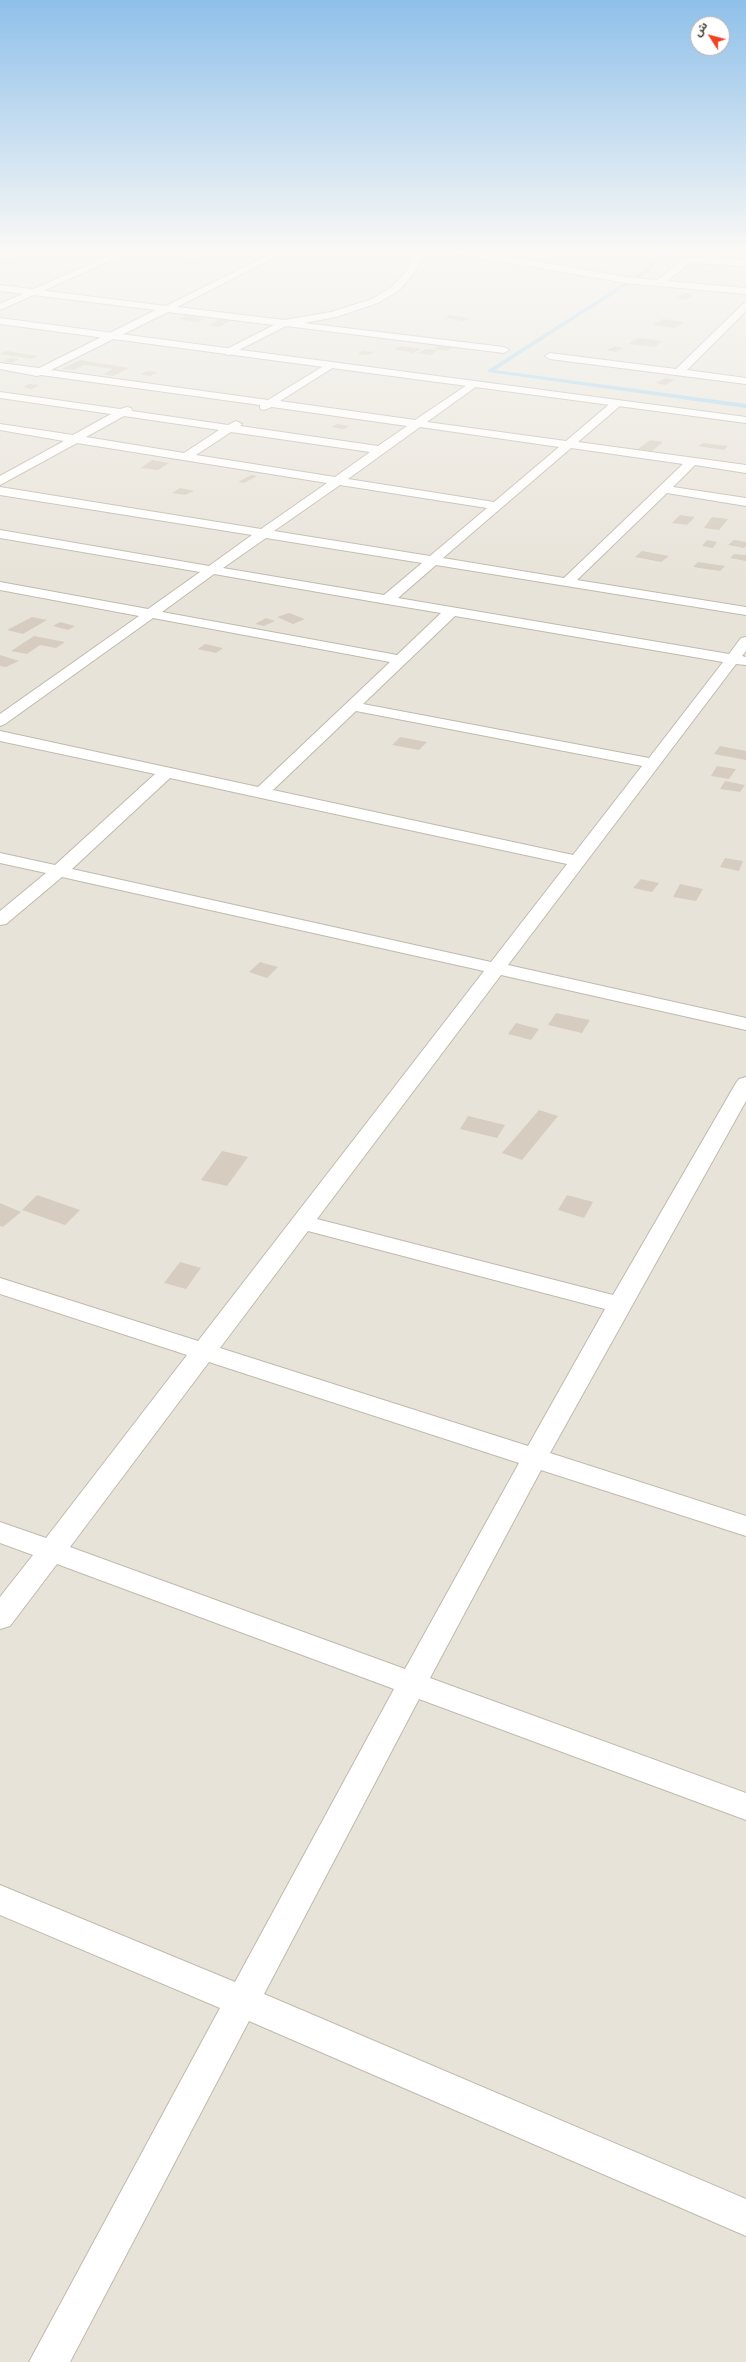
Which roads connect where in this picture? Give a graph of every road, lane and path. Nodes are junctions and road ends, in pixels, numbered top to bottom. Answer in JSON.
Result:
{"nodes":[{"id":1,"x":63,"y":360,"type":"edge"},
{"id":2,"x":293,"y":360,"type":"edge"},
{"id":3,"x":584,"y":360,"type":"edge"},
{"id":4,"x":690,"y":360,"type":"edge"},
{"id":5,"x":330,"y":365,"type":"junction"},
{"id":6,"x":0,"y":366,"type":"edge"},
{"id":7,"x":40,"y":372,"type":"junction"},
{"id":8,"x":678,"y":372,"type":"junction"},
{"id":9,"x":26,"y":379,"type":"dead end"},
{"id":10,"x":746,"y":381,"type":"edge"},
{"id":11,"x":473,"y":384,"type":"junction"},
{"id":12,"x":13,"y":385,"type":"dead end"},
{"id":13,"x":165,"y":389,"type":"junction"},
{"id":14,"x":0,"y":392,"type":"edge"},
{"id":15,"x":0,"y":395,"type":"edge"},
{"id":16,"x":616,"y":403,"type":"junction"},
{"id":17,"x":269,"y":404,"type":"junction"},
{"id":18,"x":123,"y":412,"type":"junction"},
{"id":19,"x":256,"y":412,"type":"dead end"},
{"id":20,"x":243,"y":420,"type":"dead end"},
{"id":21,"x":746,"y":420,"type":"edge"},
{"id":22,"x":417,"y":424,"type":"junction"},
{"id":23,"x":0,"y":428,"type":"edge"},
{"id":24,"x":230,"y":428,"type":"junction"},
{"id":25,"x":73,"y":439,"type":"junction"},
{"id":26,"x":569,"y":445,"type":"junction"},
{"id":27,"x":380,"y":450,"type":"junction"},
{"id":28,"x":185,"y":457,"type":"junction"},
{"id":29,"x":692,"y":462,"type":"junction"},
{"id":30,"x":746,"y":469,"type":"edge"},
{"id":31,"x":0,"y":480,"type":"edge"},
{"id":32,"x":337,"y":481,"type":"junction"},
{"id":33,"x":664,"y":489,"type":"junction"},
{"id":34,"x":0,"y":491,"type":"edge"},
{"id":35,"x":746,"y":502,"type":"edge"},
{"id":36,"x":496,"y":506,"type":"junction"},
{"id":37,"x":0,"y":534,"type":"edge"},
{"id":38,"x":261,"y":534,"type":"junction"},
{"id":39,"x":431,"y":561,"type":"junction"},
{"id":40,"x":213,"y":570,"type":"junction"},
{"id":41,"x":566,"y":583,"type":"junction"},
{"id":42,"x":0,"y":586,"type":"edge"},
{"id":43,"x":387,"y":600,"type":"junction"},
{"id":44,"x":452,"y":611,"type":"junction"},
{"id":45,"x":746,"y":612,"type":"edge"},
{"id":46,"x":151,"y":614,"type":"junction"},
{"id":47,"x":746,"y":641,"type":"edge"},
{"id":48,"x":401,"y":660,"type":"junction"},
{"id":49,"x":739,"y":660,"type":"edge"},
{"id":50,"x":352,"y":706,"type":"junction"},
{"id":51,"x":0,"y":722,"type":"edge"},
{"id":52,"x":0,"y":736,"type":"edge"},
{"id":53,"x":652,"y":763,"type":"junction"},
{"id":54,"x":167,"y":772,"type":"junction"},
{"id":55,"x":261,"y":793,"type":"junction"},
{"id":56,"x":0,"y":858,"type":"edge"},
{"id":57,"x":578,"y":861,"type":"junction"},
{"id":58,"x":58,"y":872,"type":"junction"},
{"id":59,"x":0,"y":920,"type":"edge"},
{"id":60,"x":498,"y":968,"type":"junction"},
{"id":61,"x":746,"y":1024,"type":"edge"},
{"id":62,"x":746,"y":1083,"type":"edge"},
{"id":63,"x":303,"y":1222,"type":"junction"},
{"id":64,"x":0,"y":1286,"type":"edge"},
{"id":65,"x":620,"y":1305,"type":"junction"},
{"id":66,"x":203,"y":1353,"type":"junction"},
{"id":67,"x":536,"y":1458,"type":"junction"},
{"id":68,"x":746,"y":1526,"type":"edge"},
{"id":69,"x":0,"y":1532,"type":"edge"},
{"id":70,"x":51,"y":1551,"type":"junction"},
{"id":71,"x":0,"y":1618,"type":"edge"},
{"id":72,"x":411,"y":1685,"type":"junction"},
{"id":73,"x":746,"y":1807,"type":"edge"},
{"id":74,"x":0,"y":1900,"type":"edge"},
{"id":75,"x":242,"y":2001,"type":"junction"},
{"id":76,"x":746,"y":2218,"type":"edge"},
{"id":77,"x":49,"y":2362,"type":"edge"}],
"edges":[{"from":1,"to":7,"type":"street"},
{"from":2,"to":5,"type":"street"},
{"from":3,"to":8,"type":"street"},
{"from":4,"to":8,"type":"street"},
{"from":5,"to":11,"type":"street"},
{"from":5,"to":17,"type":"street"},
{"from":6,"to":7,"type":"street"},
{"from":7,"to":9,"type":"street"},
{"from":7,"to":13,"type":"street"},
{"from":8,"to":10,"type":"street"},
{"from":11,"to":16,"type":"street"},
{"from":11,"to":22,"type":"street"},
{"from":12,"to":14,"type":"street"},
{"from":13,"to":17,"type":"street"},
{"from":13,"to":18,"type":"street"},
{"from":15,"to":18,"type":"street"},
{"from":16,"to":21,"type":"street"},
{"from":16,"to":26,"type":"street"},
{"from":17,"to":19,"type":"street"},
{"from":17,"to":22,"type":"street"},
{"from":18,"to":24,"type":"street"},
{"from":18,"to":25,"type":"street"},
{"from":20,"to":24,"type":"street"},
{"from":22,"to":26,"type":"street"},
{"from":22,"to":27,"type":"street"},
{"from":23,"to":25,"type":"street"},
{"from":24,"to":27,"type":"street"},
{"from":24,"to":28,"type":"street"},
{"from":25,"to":28,"type":"street"},
{"from":25,"to":31,"type":"street"},
{"from":26,"to":29,"type":"street"},
{"from":26,"to":36,"type":"street"},
{"from":27,"to":32,"type":"street"},
{"from":28,"to":32,"type":"street"},
{"from":29,"to":30,"type":"street"},
{"from":29,"to":33,"type":"street"},
{"from":32,"to":36,"type":"street"},
{"from":32,"to":38,"type":"street"},
{"from":33,"to":35,"type":"street"},
{"from":33,"to":41,"type":"street"},
{"from":34,"to":38,"type":"street"},
{"from":36,"to":39,"type":"street"},
{"from":37,"to":40,"type":"street"},
{"from":38,"to":39,"type":"street"},
{"from":38,"to":40,"type":"street"},
{"from":39,"to":41,"type":"street"},
{"from":39,"to":43,"type":"street"},
{"from":40,"to":43,"type":"street"},
{"from":40,"to":46,"type":"street"},
{"from":41,"to":45,"type":"street"},
{"from":42,"to":46,"type":"street"},
{"from":43,"to":44,"type":"street"},
{"from":44,"to":48,"type":"street"},
{"from":44,"to":49,"type":"street"},
{"from":46,"to":48,"type":"street"},
{"from":46,"to":51,"type":"street"},
{"from":47,"to":49,"type":"street"},
{"from":48,"to":50,"type":"street"},
{"from":49,"to":53,"type":"street"},
{"from":50,"to":53,"type":"street"},
{"from":50,"to":55,"type":"street"},
{"from":52,"to":54,"type":"street"},
{"from":53,"to":57,"type":"street"},
{"from":54,"to":55,"type":"street"},
{"from":54,"to":58,"type":"street"},
{"from":55,"to":57,"type":"street"},
{"from":56,"to":58,"type":"street"},
{"from":57,"to":60,"type":"street"},
{"from":58,"to":59,"type":"street"},
{"from":58,"to":60,"type":"street"},
{"from":60,"to":61,"type":"street"},
{"from":60,"to":63,"type":"street"},
{"from":62,"to":65,"type":"street"},
{"from":63,"to":65,"type":"street"},
{"from":63,"to":66,"type":"street"},
{"from":64,"to":66,"type":"street"},
{"from":65,"to":67,"type":"street"},
{"from":66,"to":67,"type":"street"},
{"from":66,"to":70,"type":"street"},
{"from":67,"to":68,"type":"street"},
{"from":67,"to":72,"type":"street"},
{"from":69,"to":70,"type":"street"},
{"from":70,"to":71,"type":"street"},
{"from":70,"to":72,"type":"street"},
{"from":72,"to":73,"type":"street"},
{"from":72,"to":75,"type":"street"},
{"from":74,"to":75,"type":"street"},
{"from":75,"to":76,"type":"street"},
{"from":75,"to":77,"type":"street"}]}
